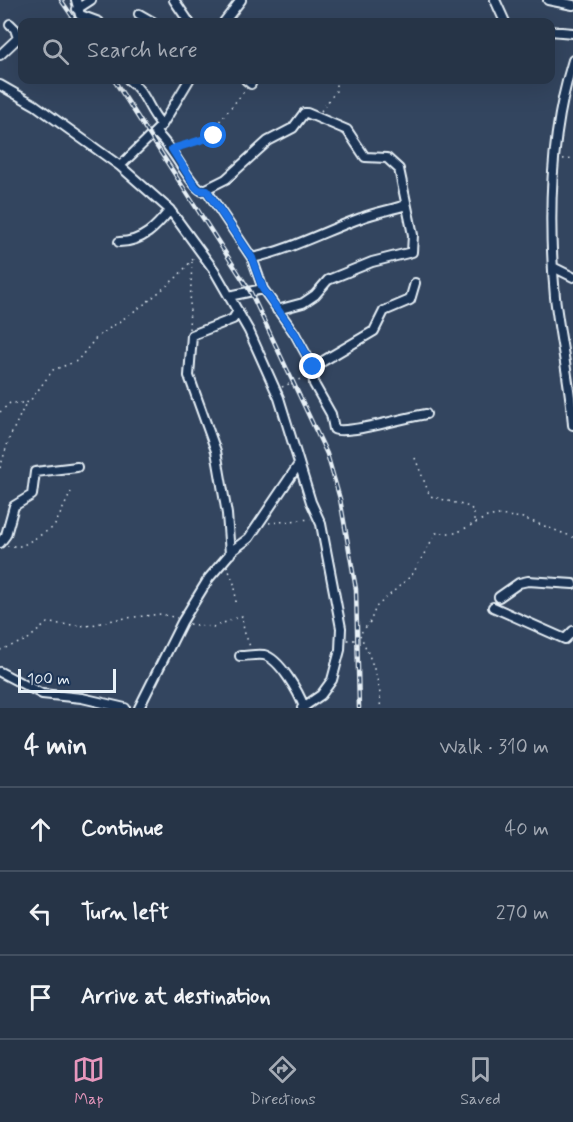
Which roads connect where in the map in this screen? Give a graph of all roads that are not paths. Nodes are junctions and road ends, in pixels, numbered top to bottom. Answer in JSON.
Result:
{"nodes":[{"id":1,"x":91,"y":0,"type":"edge"},
{"id":2,"x":174,"y":0,"type":"edge"},
{"id":3,"x":241,"y":0,"type":"edge"},
{"id":4,"x":495,"y":0,"type":"edge"},
{"id":5,"x":548,"y":0,"type":"edge"},
{"id":6,"x":76,"y":4,"type":"edge"},
{"id":7,"x":573,"y":5,"type":"edge"},
{"id":8,"x":139,"y":14,"type":"dead end"},
{"id":9,"x":88,"y":18,"type":"edge"},
{"id":10,"x":146,"y":18,"type":"edge"},
{"id":11,"x":186,"y":18,"type":"edge"},
{"id":12,"x":227,"y":18,"type":"edge"},
{"id":13,"x":503,"y":18,"type":"edge"},
{"id":14,"x":10,"y":24,"type":"dead end"},
{"id":15,"x":555,"y":31,"type":"edge"},
{"id":16,"x":573,"y":33,"type":"edge"},
{"id":17,"x":0,"y":55,"type":"edge"},
{"id":18,"x":573,"y":60,"type":"edge"},
{"id":19,"x":134,"y":84,"type":"edge"},
{"id":20,"x":187,"y":84,"type":"edge"},
{"id":21,"x":0,"y":85,"type":"edge"},
{"id":22,"x":162,"y":125,"type":"junction"},
{"id":23,"x":156,"y":133,"type":"junction"},
{"id":24,"x":120,"y":166,"type":"junction"},
{"id":25,"x":207,"y":191,"type":"junction"},
{"id":26,"x":406,"y":205,"type":"junction"},
{"id":27,"x":171,"y":210,"type":"junction"},
{"id":28,"x":119,"y":242,"type":"dead end"},
{"id":29,"x":252,"y":258,"type":"junction"},
{"id":30,"x":555,"y":268,"type":"junction"},
{"id":31,"x":573,"y":277,"type":"edge"},
{"id":32,"x":415,"y":283,"type":"dead end"},
{"id":33,"x":263,"y":289,"type":"junction"},
{"id":34,"x":229,"y":296,"type":"junction"},
{"id":35,"x":277,"y":310,"type":"junction"},
{"id":36,"x":238,"y":311,"type":"junction"},
{"id":37,"x":312,"y":370,"type":"junction"},
{"id":38,"x":572,"y":404,"type":"edge"},
{"id":39,"x":426,"y":414,"type":"dead end"},
{"id":40,"x":573,"y":424,"type":"edge"},
{"id":41,"x":299,"y":464,"type":"junction"},
{"id":42,"x":77,"y":467,"type":"dead end"},
{"id":43,"x":2,"y":544,"type":"edge"},
{"id":44,"x":230,"y":554,"type":"junction"},
{"id":45,"x":573,"y":584,"type":"edge"},
{"id":46,"x":500,"y":597,"type":"dead end"},
{"id":47,"x":493,"y":607,"type":"dead end"},
{"id":48,"x":573,"y":631,"type":"edge"},
{"id":49,"x":244,"y":656,"type":"road end"},
{"id":50,"x":0,"y":672,"type":"edge"},
{"id":51,"x":303,"y":707,"type":"edge"},
{"id":52,"x":125,"y":708,"type":"edge"},
{"id":53,"x":139,"y":708,"type":"edge"}],
"edges":[{"from":1,"to":6,"type":"street"},
{"from":2,"to":11,"type":"street"},
{"from":3,"to":12,"type":"street"},
{"from":4,"to":13,"type":"street"},
{"from":5,"to":7,"type":"street"},
{"from":6,"to":9,"type":"street"},
{"from":8,"to":10,"type":"street"},
{"from":14,"to":17,"type":"street"},
{"from":15,"to":16,"type":"street"},
{"from":18,"to":30,"type":"street"},
{"from":19,"to":22,"type":"street"},
{"from":20,"to":22,"type":"street"},
{"from":21,"to":24,"type":"street"},
{"from":22,"to":23,"type":"street"},
{"from":23,"to":24,"type":"street"},
{"from":23,"to":25,"type":"street"},
{"from":24,"to":27,"type":"street"},
{"from":25,"to":26,"type":"street"},
{"from":25,"to":29,"type":"street"},
{"from":26,"to":29,"type":"street"},
{"from":26,"to":35,"type":"street"},
{"from":27,"to":28,"type":"street"},
{"from":27,"to":34,"type":"street"},
{"from":29,"to":33,"type":"street"},
{"from":30,"to":31,"type":"street"},
{"from":30,"to":38,"type":"street"},
{"from":32,"to":37,"type":"street"},
{"from":33,"to":34,"type":"street"},
{"from":33,"to":35,"type":"street"},
{"from":34,"to":36,"type":"street"},
{"from":35,"to":37,"type":"street"},
{"from":36,"to":41,"type":"street"},
{"from":36,"to":44,"type":"street"},
{"from":37,"to":39,"type":"street"},
{"from":38,"to":40,"type":"street"},
{"from":41,"to":44,"type":"street"},
{"from":41,"to":51,"type":"street"},
{"from":42,"to":43,"type":"street"},
{"from":44,"to":53,"type":"street"},
{"from":45,"to":46,"type":"street"},
{"from":47,"to":48,"type":"street"},
{"from":49,"to":51,"type":"street"},
{"from":50,"to":52,"type":"street"}]}
